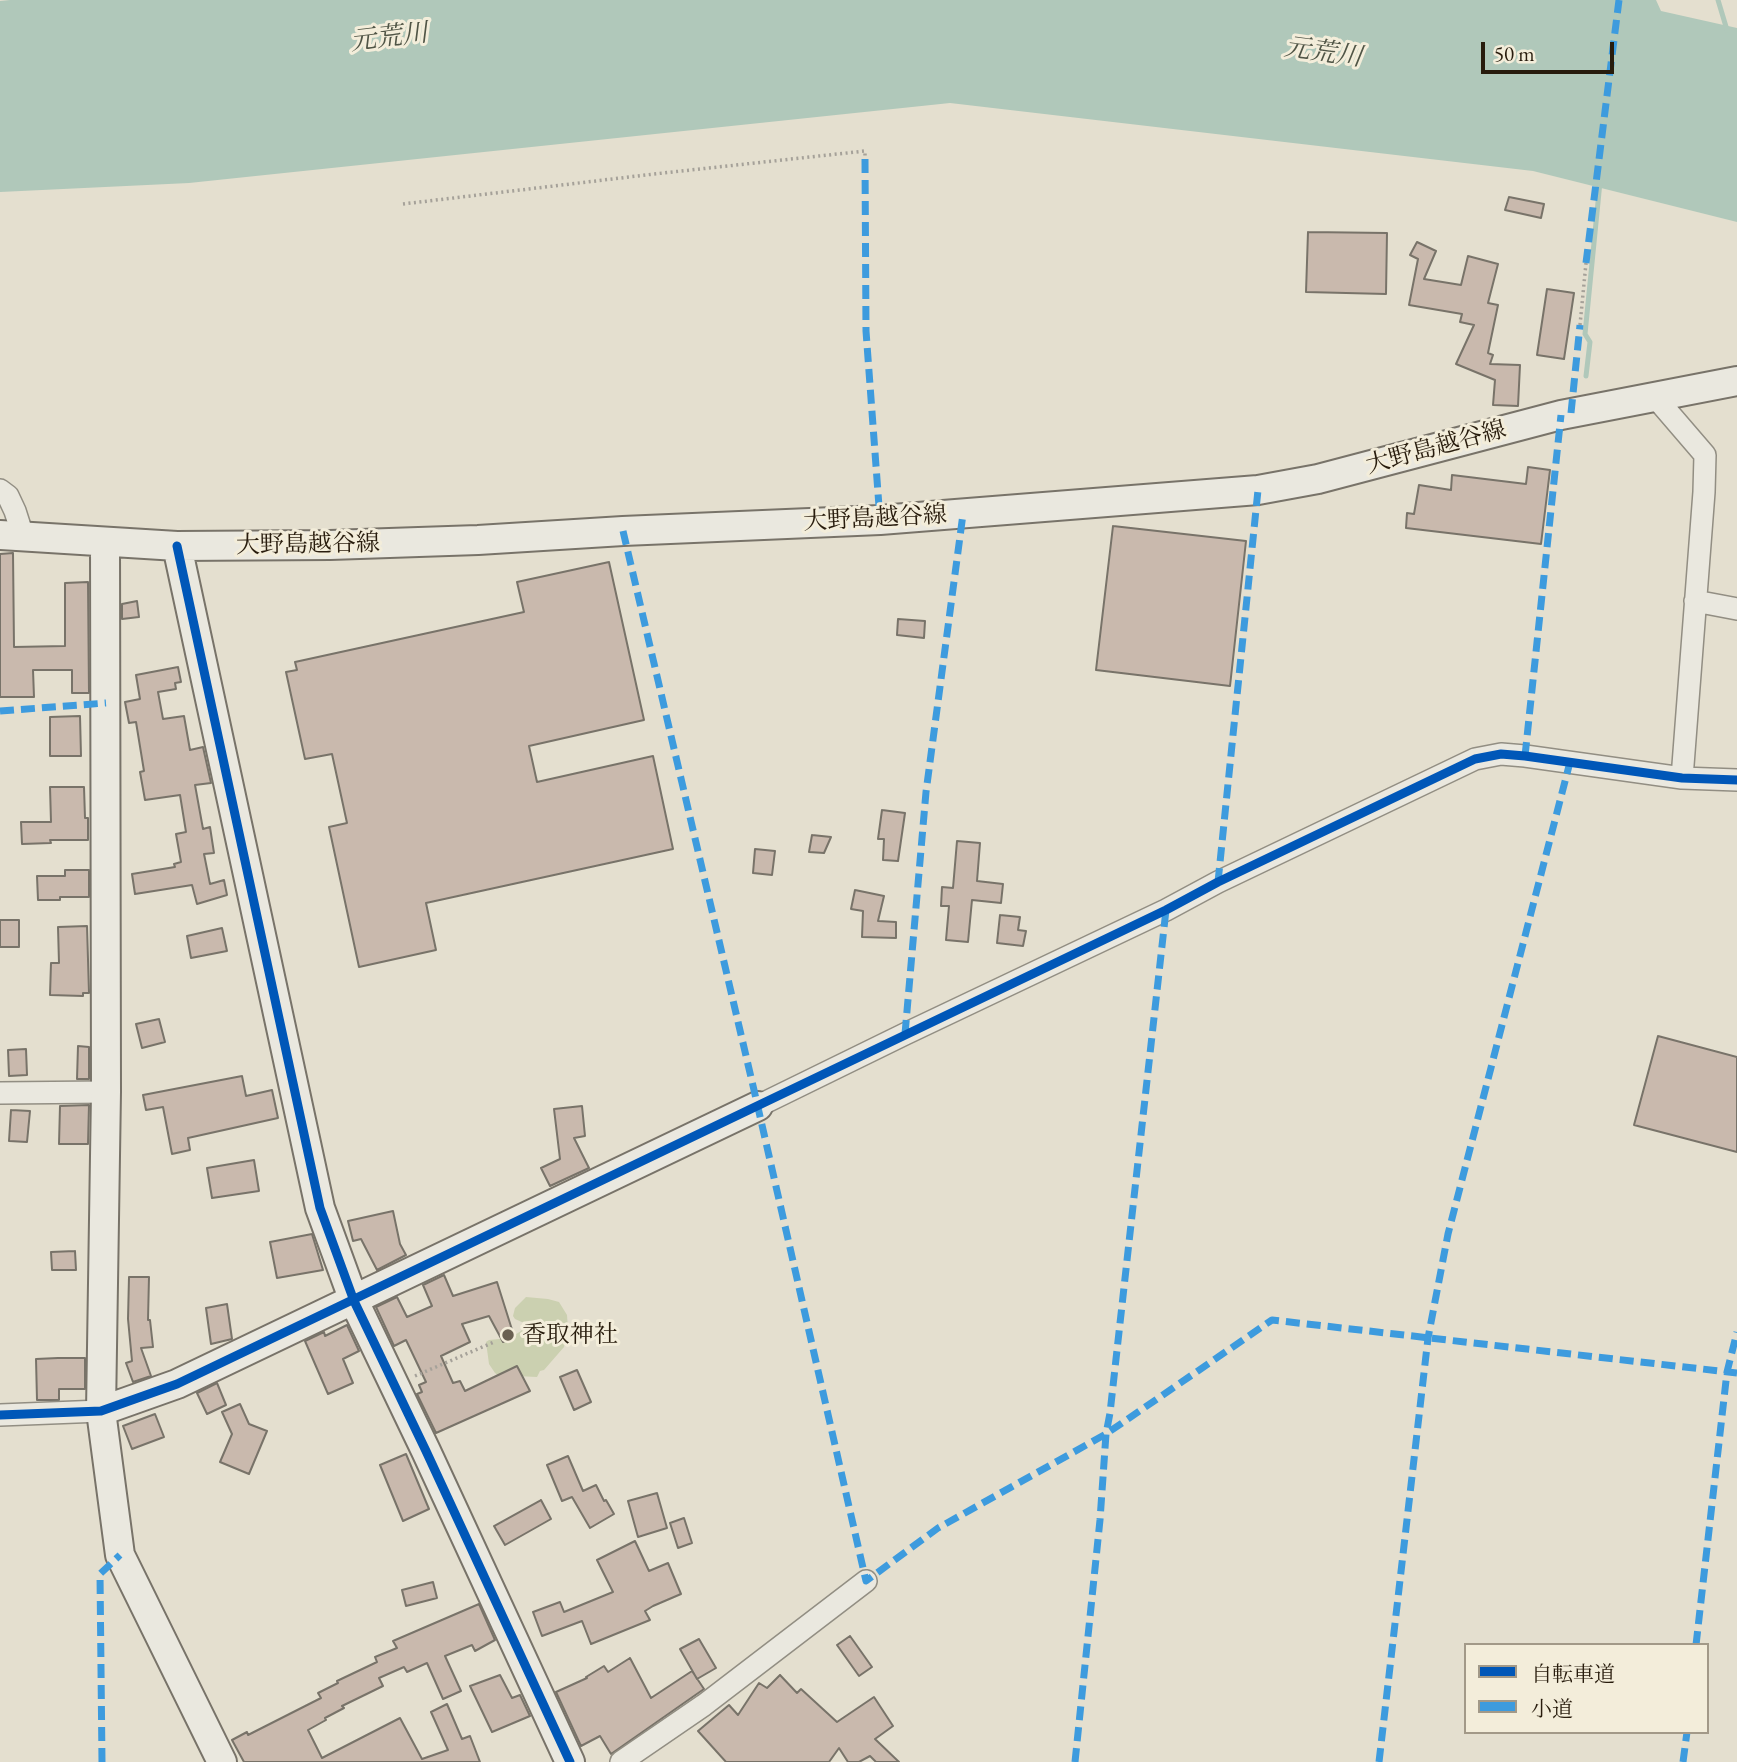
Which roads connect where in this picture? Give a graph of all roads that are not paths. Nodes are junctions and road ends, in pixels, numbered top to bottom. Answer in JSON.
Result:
{"nodes":[{"id":1,"x":1737,"y":381,"type":"edge"},
{"id":2,"x":1656,"y":398,"type":"junction"},
{"id":3,"x":0,"y":490,"type":"edge"},
{"id":4,"x":12,"y":536,"type":"edge"},
{"id":5,"x":105,"y":542,"type":"junction"},
{"id":6,"x":177,"y":546,"type":"junction"},
{"id":7,"x":1695,"y":601,"type":"junction"},
{"id":8,"x":1737,"y":609,"type":"edge"},
{"id":9,"x":1682,"y":778,"type":"junction"},
{"id":10,"x":1737,"y":780,"type":"edge"},
{"id":11,"x":106,"y":1092,"type":"junction"},
{"id":12,"x":0,"y":1093,"type":"edge"},
{"id":13,"x":758,"y":1106,"type":"joint"},
{"id":14,"x":354,"y":1301,"type":"junction"},
{"id":15,"x":101,"y":1411,"type":"junction"},
{"id":16,"x":0,"y":1415,"type":"edge"},
{"id":17,"x":866,"y":1581,"type":"dead end"},
{"id":18,"x":222,"y":1762,"type":"edge"},
{"id":19,"x":570,"y":1762,"type":"edge"},
{"id":20,"x":621,"y":1762,"type":"edge"}],
"edges":[{"from":1,"to":2,"type":"street","name":"大野島越谷線"},
{"from":2,"to":6,"type":"street","name":"大野島越谷線"},
{"from":2,"to":7,"type":"street"},
{"from":3,"to":4,"type":"street"},
{"from":4,"to":5,"type":"street","name":"大野島越谷線"},
{"from":5,"to":6,"type":"street","name":"大野島越谷線"},
{"from":5,"to":11,"type":"street"},
{"from":6,"to":14,"type":"street"},
{"from":7,"to":8,"type":"street"},
{"from":7,"to":9,"type":"street"},
{"from":9,"to":10,"type":"street"},
{"from":9,"to":13,"type":"street"},
{"from":11,"to":12,"type":"street"},
{"from":11,"to":15,"type":"street"},
{"from":13,"to":14,"type":"street"},
{"from":14,"to":15,"type":"street"},
{"from":14,"to":19,"type":"street"},
{"from":15,"to":16,"type":"street"},
{"from":15,"to":18,"type":"street"},
{"from":17,"to":20,"type":"street"}]}
